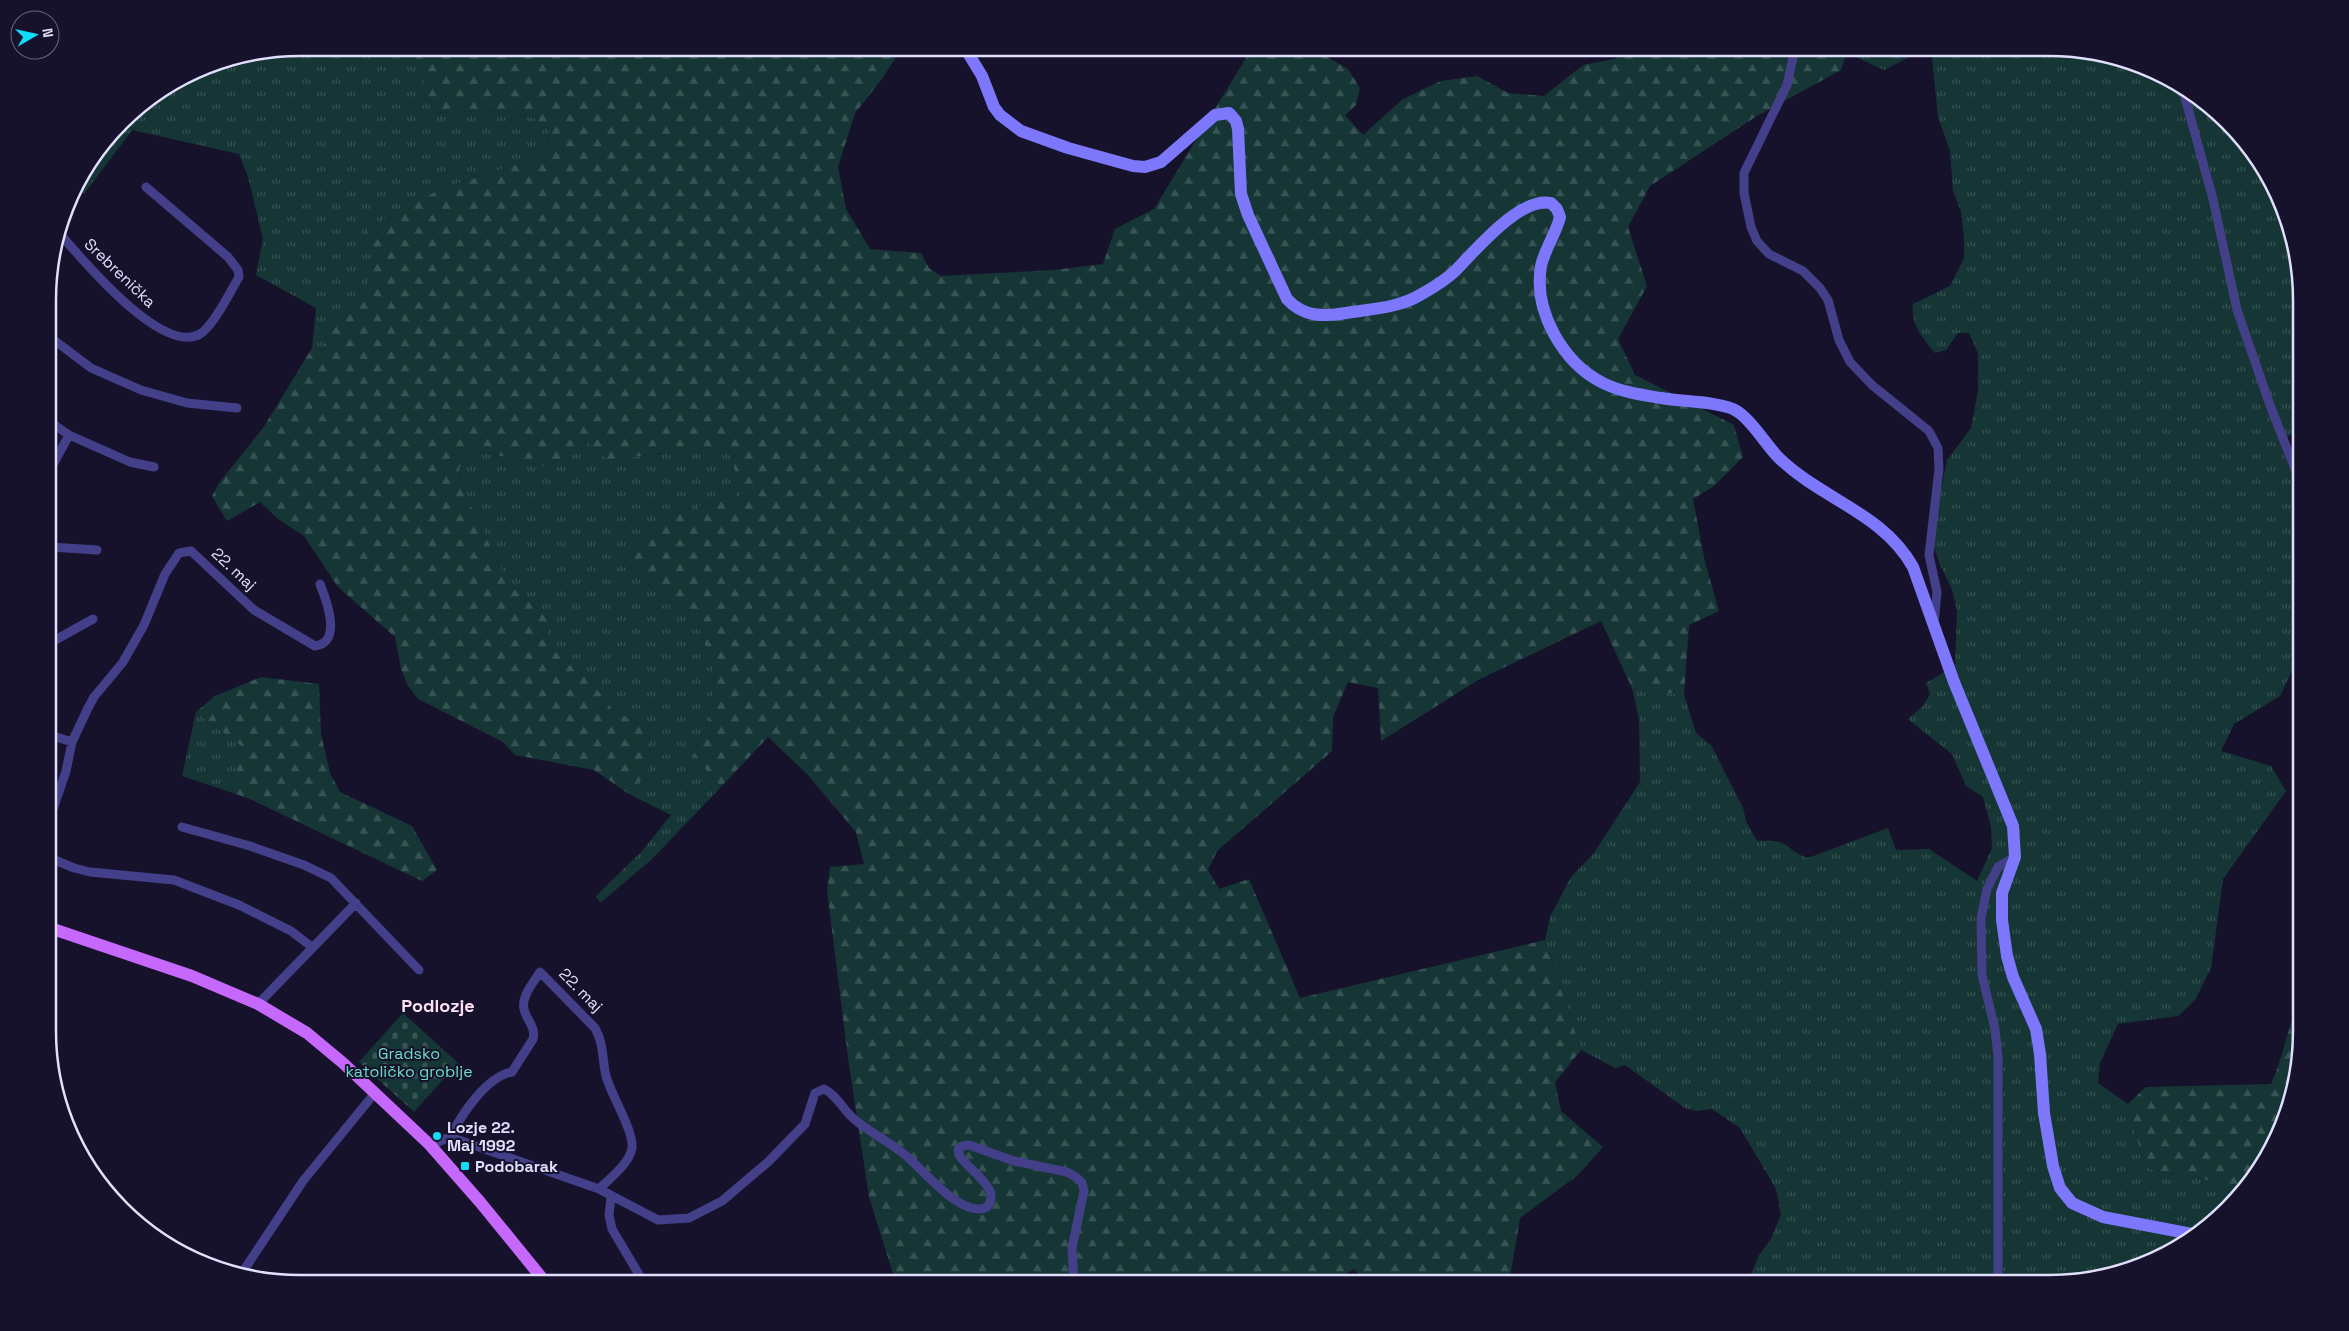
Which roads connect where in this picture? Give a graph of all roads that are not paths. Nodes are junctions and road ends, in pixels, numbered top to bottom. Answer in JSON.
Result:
{"nodes":[{"id":1,"x":970,"y":56,"type":"edge"},
{"id":2,"x":1793,"y":56,"type":"edge"},
{"id":3,"x":2185,"y":98,"type":"edge"},
{"id":4,"x":146,"y":187,"type":"dead end"},
{"id":5,"x":64,"y":239,"type":"edge"},
{"id":6,"x":56,"y":342,"type":"edge"},
{"id":7,"x":237,"y":408,"type":"dead end"},
{"id":8,"x":56,"y":426,"type":"edge"},
{"id":9,"x":69,"y":435,"type":"junction"},
{"id":10,"x":56,"y":459,"type":"edge"},
{"id":11,"x":2293,"y":464,"type":"edge"},
{"id":12,"x":154,"y":467,"type":"dead end"},
{"id":13,"x":56,"y":547,"type":"edge"},
{"id":14,"x":97,"y":550,"type":"dead end"},
{"id":15,"x":320,"y":584,"type":"dead end"},
{"id":16,"x":93,"y":619,"type":"dead end"},
{"id":17,"x":1934,"y":626,"type":"junction"},
{"id":18,"x":56,"y":640,"type":"edge"},
{"id":19,"x":56,"y":737,"type":"edge"},
{"id":20,"x":72,"y":742,"type":"junction"},
{"id":21,"x":56,"y":791,"type":"edge"},
{"id":22,"x":182,"y":827,"type":"dead end"},
{"id":23,"x":2015,"y":858,"type":"junction"},
{"id":24,"x":56,"y":860,"type":"edge"},
{"id":25,"x":356,"y":903,"type":"junction"},
{"id":26,"x":56,"y":930,"type":"edge"},
{"id":27,"x":312,"y":947,"type":"junction"},
{"id":28,"x":419,"y":970,"type":"dead end"},
{"id":29,"x":258,"y":1004,"type":"junction"},
{"id":30,"x":374,"y":1094,"type":"junction"},
{"id":31,"x":450,"y":1137,"type":"junction"},
{"id":32,"x":430,"y":1145,"type":"junction"},
{"id":33,"x":599,"y":1189,"type":"junction"},
{"id":34,"x":611,"y":1197,"type":"junction"},
{"id":35,"x":2186,"y":1233,"type":"edge"},
{"id":36,"x":245,"y":1268,"type":"edge"},
{"id":37,"x":539,"y":1275,"type":"edge"},
{"id":38,"x":639,"y":1275,"type":"edge"},
{"id":39,"x":1074,"y":1275,"type":"edge"},
{"id":40,"x":1998,"y":1275,"type":"edge"}],
"edges":[{"from":1,"to":17,"type":"main road"},
{"from":2,"to":17,"type":"street"},
{"from":3,"to":11,"type":"street"},
{"from":4,"to":5,"type":"street","name":"Srebrenička"},
{"from":6,"to":7,"type":"street"},
{"from":8,"to":9,"type":"street"},
{"from":9,"to":10,"type":"street"},
{"from":9,"to":12,"type":"street"},
{"from":13,"to":14,"type":"street"},
{"from":15,"to":20,"type":"street","name":"22. maj"},
{"from":16,"to":18,"type":"street"},
{"from":17,"to":23,"type":"main road"},
{"from":19,"to":20,"type":"street"},
{"from":20,"to":21,"type":"street","name":"22. maj"},
{"from":22,"to":25,"type":"street"},
{"from":23,"to":35,"type":"main road"},
{"from":23,"to":40,"type":"street"},
{"from":24,"to":27,"type":"street"},
{"from":25,"to":27,"type":"street"},
{"from":25,"to":28,"type":"street"},
{"from":26,"to":29,"type":"main road"},
{"from":27,"to":29,"type":"street"},
{"from":29,"to":30,"type":"main road"},
{"from":30,"to":32,"type":"main road"},
{"from":30,"to":36,"type":"street"},
{"from":31,"to":32,"type":"street"},
{"from":31,"to":33,"type":"street"},
{"from":31,"to":33,"type":"street","name":"22. maj"},
{"from":32,"to":37,"type":"main road"},
{"from":33,"to":34,"type":"street"},
{"from":34,"to":38,"type":"street"},
{"from":34,"to":39,"type":"street"}]}
